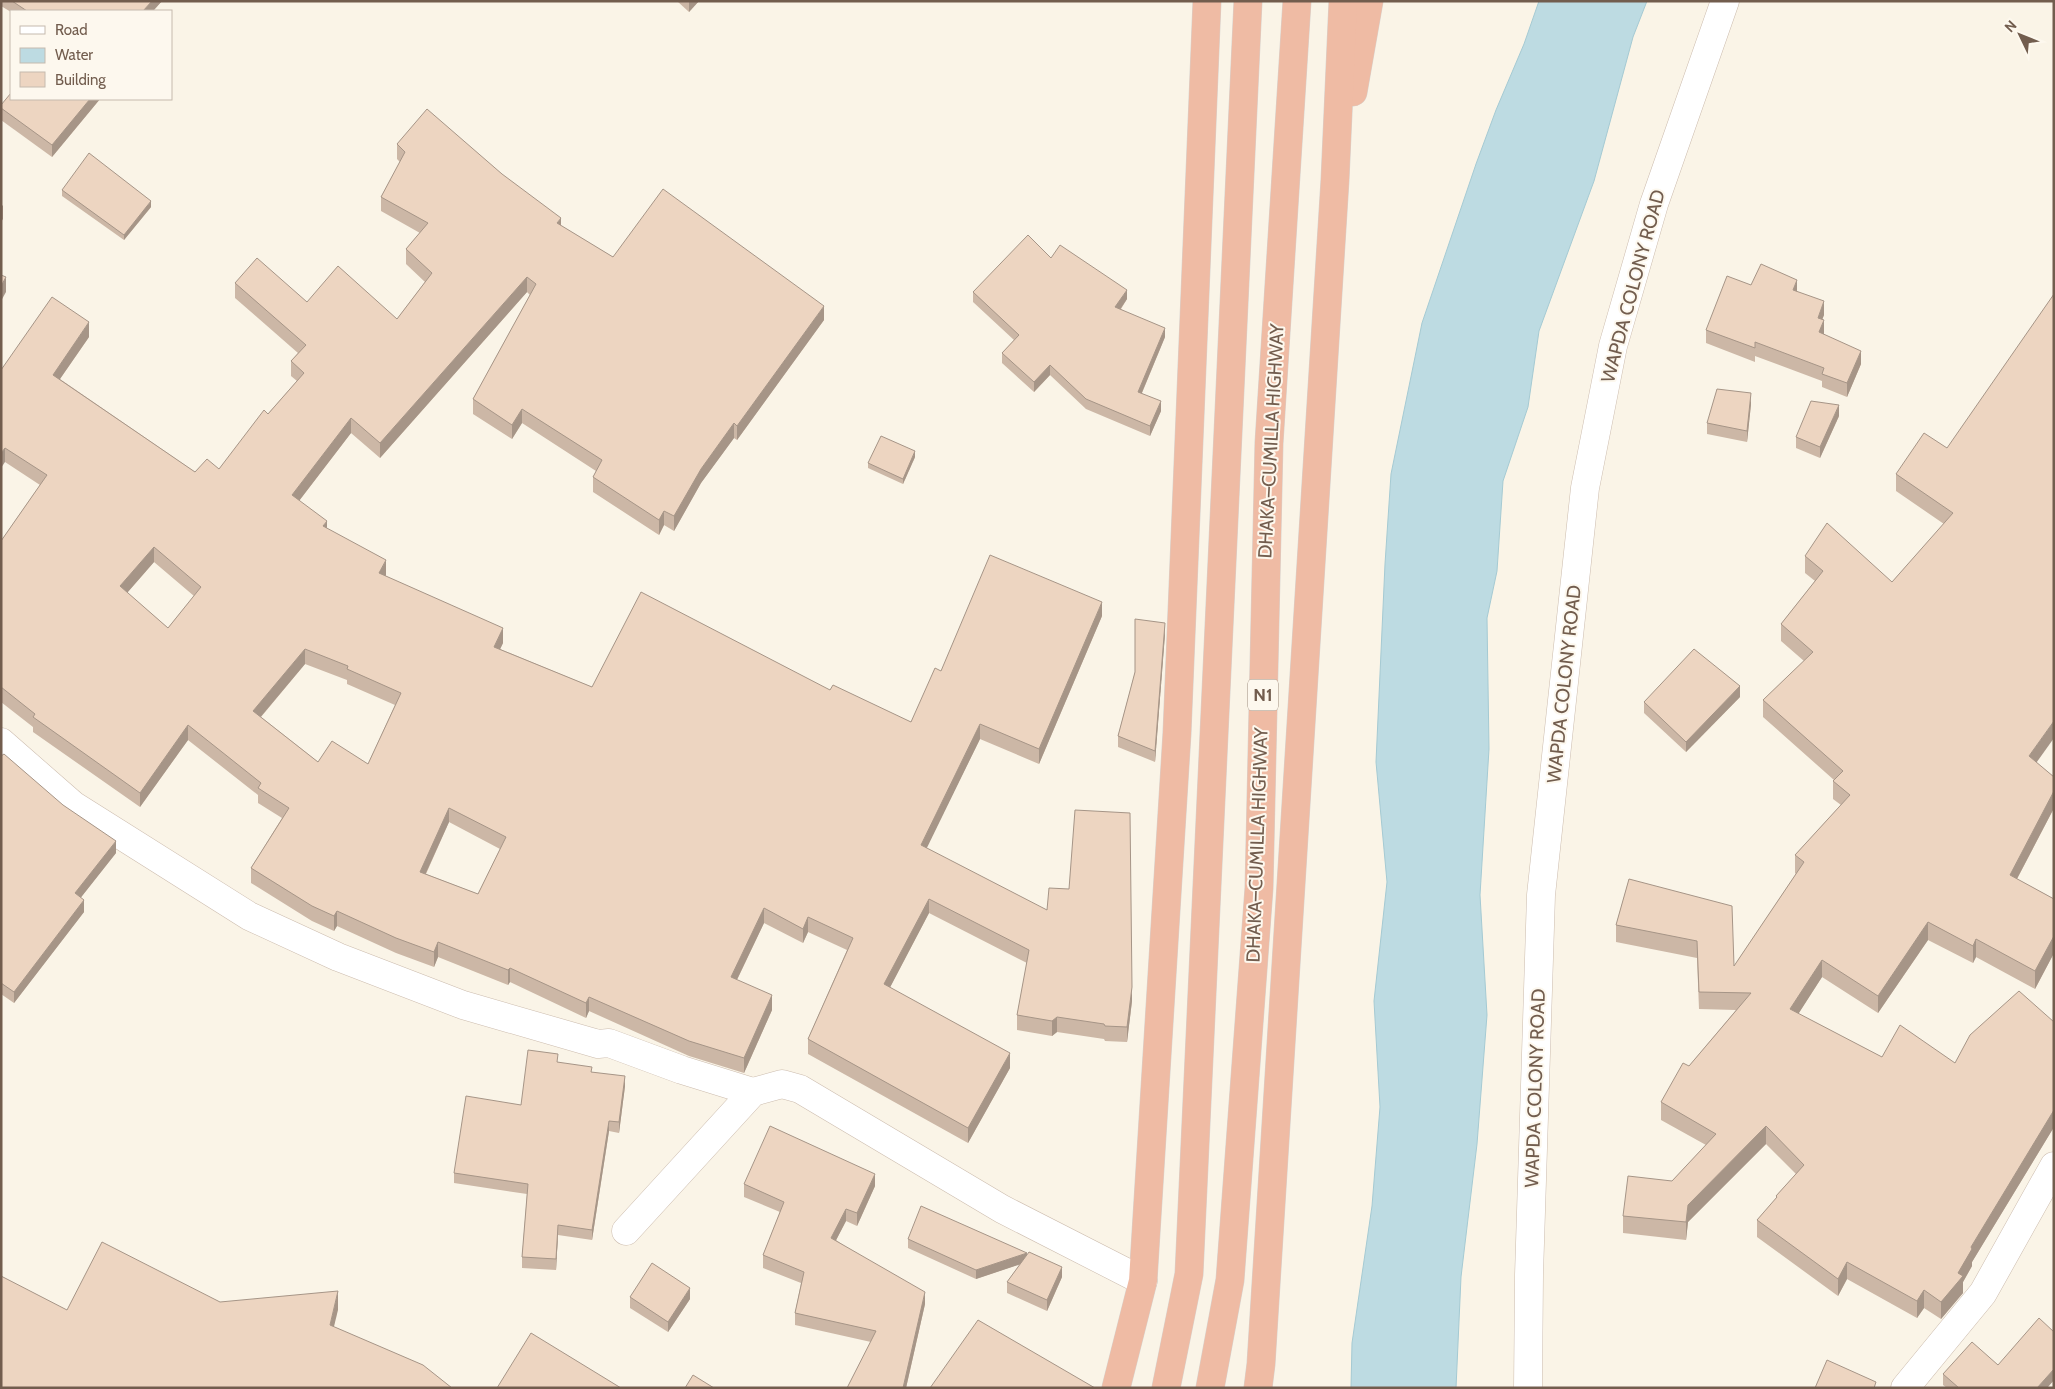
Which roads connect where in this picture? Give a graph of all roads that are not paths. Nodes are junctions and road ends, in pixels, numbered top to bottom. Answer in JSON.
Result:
{"nodes":[{"id":1,"x":1207,"y":1,"type":"edge"},
{"id":2,"x":1248,"y":1,"type":"edge"},
{"id":3,"x":1297,"y":1,"type":"edge"},
{"id":4,"x":1343,"y":1,"type":"edge"},
{"id":5,"x":1369,"y":1,"type":"edge"},
{"id":6,"x":1725,"y":1,"type":"edge"},
{"id":7,"x":1336,"y":180,"type":"junction"},
{"id":8,"x":1,"y":742,"type":"edge"},
{"id":9,"x":753,"y":1092,"type":"junction"},
{"id":10,"x":2054,"y":1166,"type":"edge"},
{"id":11,"x":626,"y":1231,"type":"dead end"},
{"id":12,"x":1143,"y":1281,"type":"junction"},
{"id":13,"x":1116,"y":1388,"type":"edge"},
{"id":14,"x":1166,"y":1388,"type":"edge"},
{"id":15,"x":1210,"y":1388,"type":"edge"},
{"id":16,"x":1258,"y":1388,"type":"edge"},
{"id":17,"x":1528,"y":1388,"type":"edge"},
{"id":18,"x":1905,"y":1388,"type":"edge"}],
"edges":[{"from":1,"to":12,"type":"highway"},
{"from":2,"to":14,"type":"highway"},
{"from":3,"to":15,"type":"highway","name":"DHAKA–CUMILLA HIGHWAY","number":"N1"},
{"from":4,"to":7,"type":"highway"},
{"from":5,"to":7,"type":"highway"},
{"from":6,"to":17,"type":"street","name":"WAPDA COLONY ROAD"},
{"from":7,"to":16,"type":"highway"},
{"from":8,"to":9,"type":"street"},
{"from":9,"to":11,"type":"street"},
{"from":9,"to":12,"type":"street"},
{"from":10,"to":18,"type":"street"},
{"from":12,"to":13,"type":"highway"}]}
